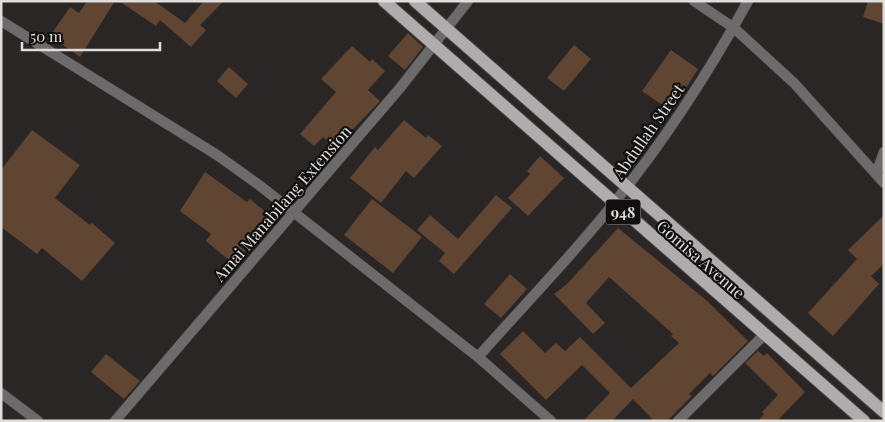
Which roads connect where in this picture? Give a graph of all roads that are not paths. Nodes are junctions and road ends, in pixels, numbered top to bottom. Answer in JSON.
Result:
{"nodes":[{"id":1,"x":384,"y":1,"type":"edge"},
{"id":2,"x":415,"y":1,"type":"edge"},
{"id":3,"x":468,"y":1,"type":"edge"},
{"id":4,"x":694,"y":1,"type":"edge"},
{"id":5,"x":748,"y":1,"type":"edge"},
{"id":6,"x":1,"y":21,"type":"edge"},
{"id":7,"x":734,"y":28,"type":"junction"},
{"id":8,"x":446,"y":29,"type":"junction"},
{"id":9,"x":434,"y":45,"type":"junction"},
{"id":10,"x":884,"y":152,"type":"edge"},
{"id":11,"x":876,"y":174,"type":"junction"},
{"id":12,"x":884,"y":183,"type":"edge"},
{"id":13,"x":627,"y":187,"type":"junction"},
{"id":14,"x":614,"y":204,"type":"junction"},
{"id":15,"x":293,"y":212,"type":"junction"},
{"id":16,"x":764,"y":335,"type":"junction"},
{"id":17,"x":478,"y":356,"type":"junction"},
{"id":18,"x":1,"y":393,"type":"edge"},
{"id":19,"x":884,"y":412,"type":"edge"},
{"id":20,"x":38,"y":421,"type":"edge"},
{"id":21,"x":115,"y":421,"type":"edge"},
{"id":22,"x":551,"y":421,"type":"edge"},
{"id":23,"x":678,"y":421,"type":"edge"},
{"id":24,"x":864,"y":421,"type":"edge"}],
"edges":[{"from":1,"to":9,"type":"main road","name":"Gomisa Avenue","number":"948"},
{"from":2,"to":8,"type":"main road","name":"Gomisa Avenue","number":"948"},
{"from":3,"to":8,"type":"street","name":"Amai Manabilang Extension"},
{"from":4,"to":7,"type":"street"},
{"from":5,"to":7,"type":"street","name":"Abdullah Street"},
{"from":6,"to":15,"type":"street"},
{"from":7,"to":11,"type":"street"},
{"from":7,"to":13,"type":"street","name":"Abdullah Street"},
{"from":8,"to":9,"type":"street","name":"Amai Manabilang Extension"},
{"from":8,"to":13,"type":"main road","name":"Gomisa Avenue","number":"948"},
{"from":9,"to":14,"type":"main road","name":"Gomisa Avenue","number":"948"},
{"from":9,"to":15,"type":"street","name":"Amai Manabilang Extension"},
{"from":10,"to":11,"type":"street"},
{"from":11,"to":12,"type":"street"},
{"from":13,"to":14,"type":"street","name":"Abdullah Street"},
{"from":13,"to":19,"type":"main road","name":"Gomisa Avenue","number":"948"},
{"from":14,"to":16,"type":"main road","name":"Gomisa Avenue","number":"948"},
{"from":14,"to":17,"type":"street","name":"Abdullah Street"},
{"from":15,"to":17,"type":"street"},
{"from":15,"to":21,"type":"street","name":"Amai Manabilang Extension"},
{"from":16,"to":23,"type":"street"},
{"from":16,"to":24,"type":"main road","name":"Gomisa Avenue","number":"948"},
{"from":17,"to":22,"type":"street"},
{"from":18,"to":20,"type":"street"}]}
